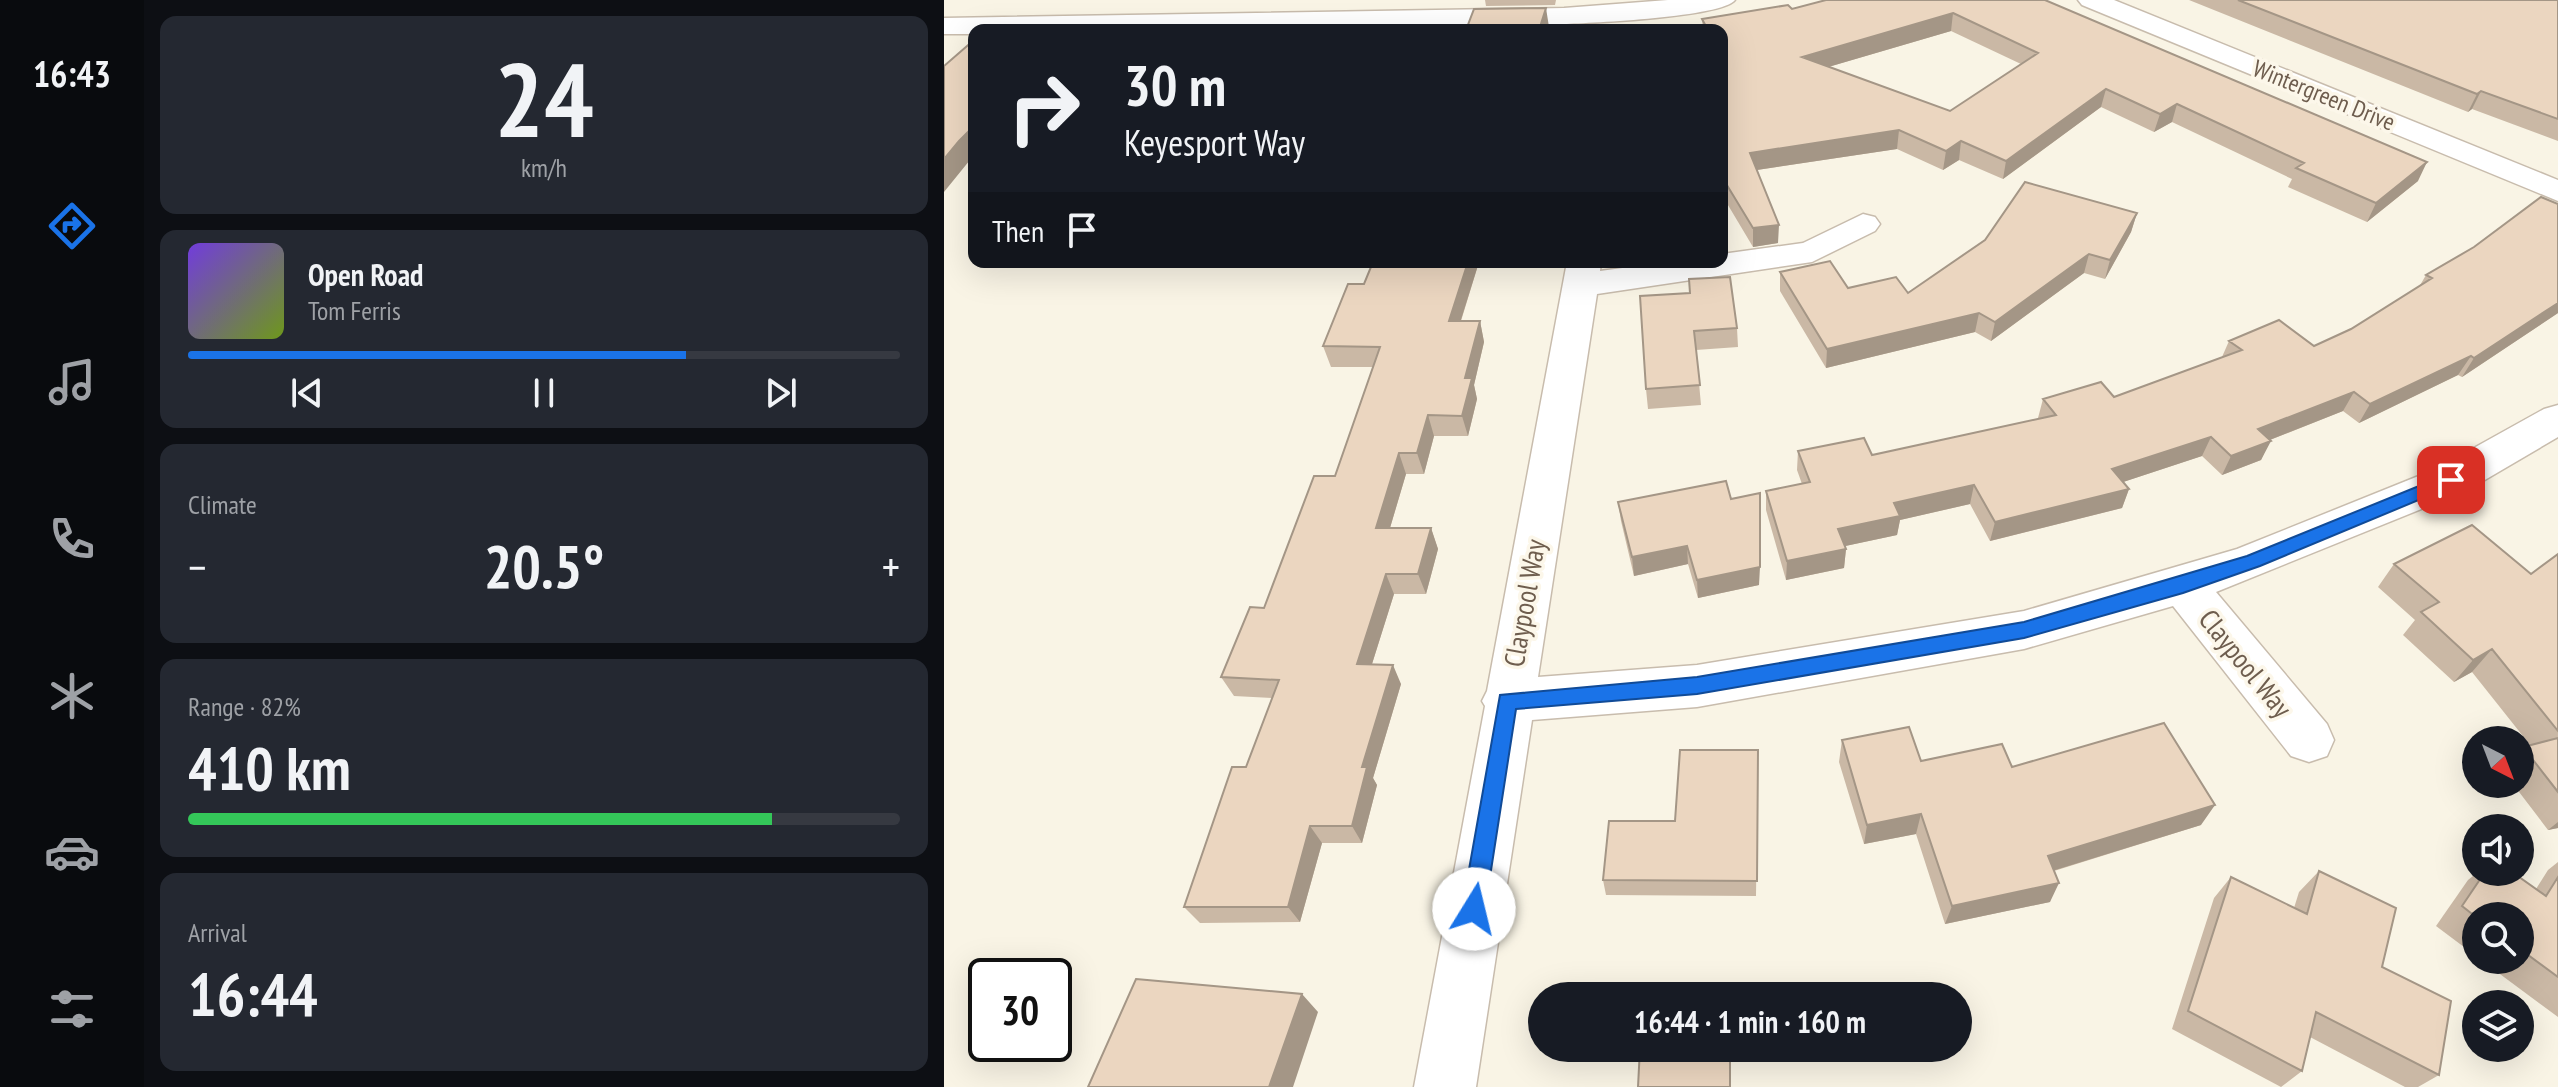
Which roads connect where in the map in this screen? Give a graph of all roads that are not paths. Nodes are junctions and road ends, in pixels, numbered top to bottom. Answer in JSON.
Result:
{"nodes":[{"id":1,"x":1722,"y":0,"type":"edge"},
{"id":2,"x":2091,"y":0,"type":"edge"},
{"id":3,"x":1632,"y":22,"type":"edge"},
{"id":4,"x":1288,"y":24,"type":"edge"},
{"id":5,"x":944,"y":26,"type":"edge"},
{"id":6,"x":968,"y":26,"type":"edge"},
{"id":7,"x":2558,"y":191,"type":"edge"},
{"id":8,"x":1863,"y":224,"type":"dead end"},
{"id":9,"x":1728,"y":260,"type":"edge"},
{"id":10,"x":1637,"y":268,"type":"edge"},
{"id":11,"x":1582,"y":273,"type":"edge"},
{"id":12,"x":2558,"y":419,"type":"edge"},
{"id":13,"x":2183,"y":585,"type":"junction"},
{"id":14,"x":1507,"y":701,"type":"junction"},
{"id":15,"x":2309,"y":740,"type":"dead end"},
{"id":16,"x":1445,"y":1087,"type":"edge"}],
"edges":[{"from":1,"to":3,"type":"street"},
{"from":2,"to":7,"type":"street","name":"Wintergreen Drive"},
{"from":3,"to":4,"type":"street"},
{"from":5,"to":6,"type":"street"},
{"from":8,"to":9,"type":"street"},
{"from":10,"to":11,"type":"street"},
{"from":11,"to":14,"type":"street","name":"Claypool Way"},
{"from":12,"to":13,"type":"street"},
{"from":13,"to":14,"type":"street"},
{"from":13,"to":15,"type":"street","name":"Claypool Way"},
{"from":14,"to":16,"type":"street","name":"Claypool Way"}]}
